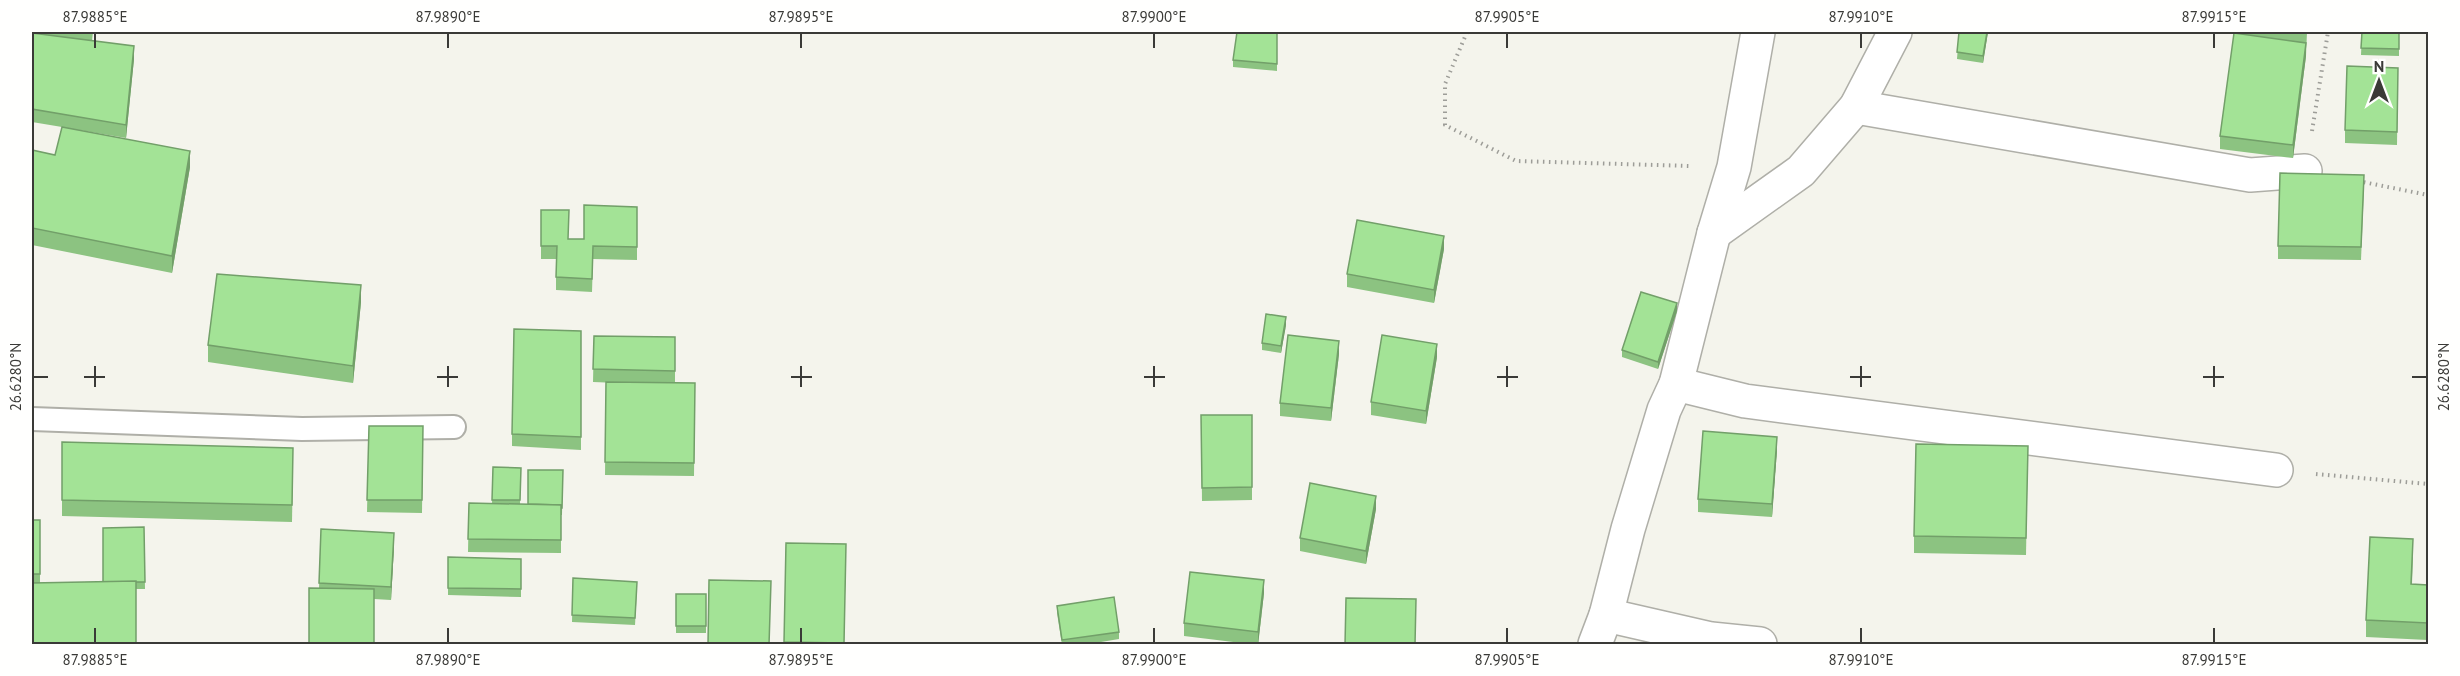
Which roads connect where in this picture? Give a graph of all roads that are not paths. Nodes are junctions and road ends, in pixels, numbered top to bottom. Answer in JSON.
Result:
{"nodes":[{"id":1,"x":1758,"y":32,"type":"edge"},
{"id":2,"x":1895,"y":32,"type":"edge"},
{"id":3,"x":1856,"y":107,"type":"junction"},
{"id":4,"x":2305,"y":171,"type":"edge"},
{"id":5,"x":1714,"y":234,"type":"junction"},
{"id":6,"x":1676,"y":384,"type":"junction"},
{"id":7,"x":32,"y":419,"type":"edge"},
{"id":8,"x":454,"y":427,"type":"dead end"},
{"id":9,"x":2276,"y":470,"type":"road end"},
{"id":10,"x":1600,"y":630,"type":"edge"},
{"id":11,"x":1760,"y":645,"type":"edge"}],
"edges":[{"from":1,"to":5,"type":"street"},
{"from":2,"to":3,"type":"street"},
{"from":3,"to":4,"type":"street"},
{"from":3,"to":5,"type":"street"},
{"from":5,"to":6,"type":"street"},
{"from":6,"to":9,"type":"street"},
{"from":6,"to":10,"type":"street"},
{"from":7,"to":8,"type":"lane"},
{"from":10,"to":11,"type":"street"}]}
